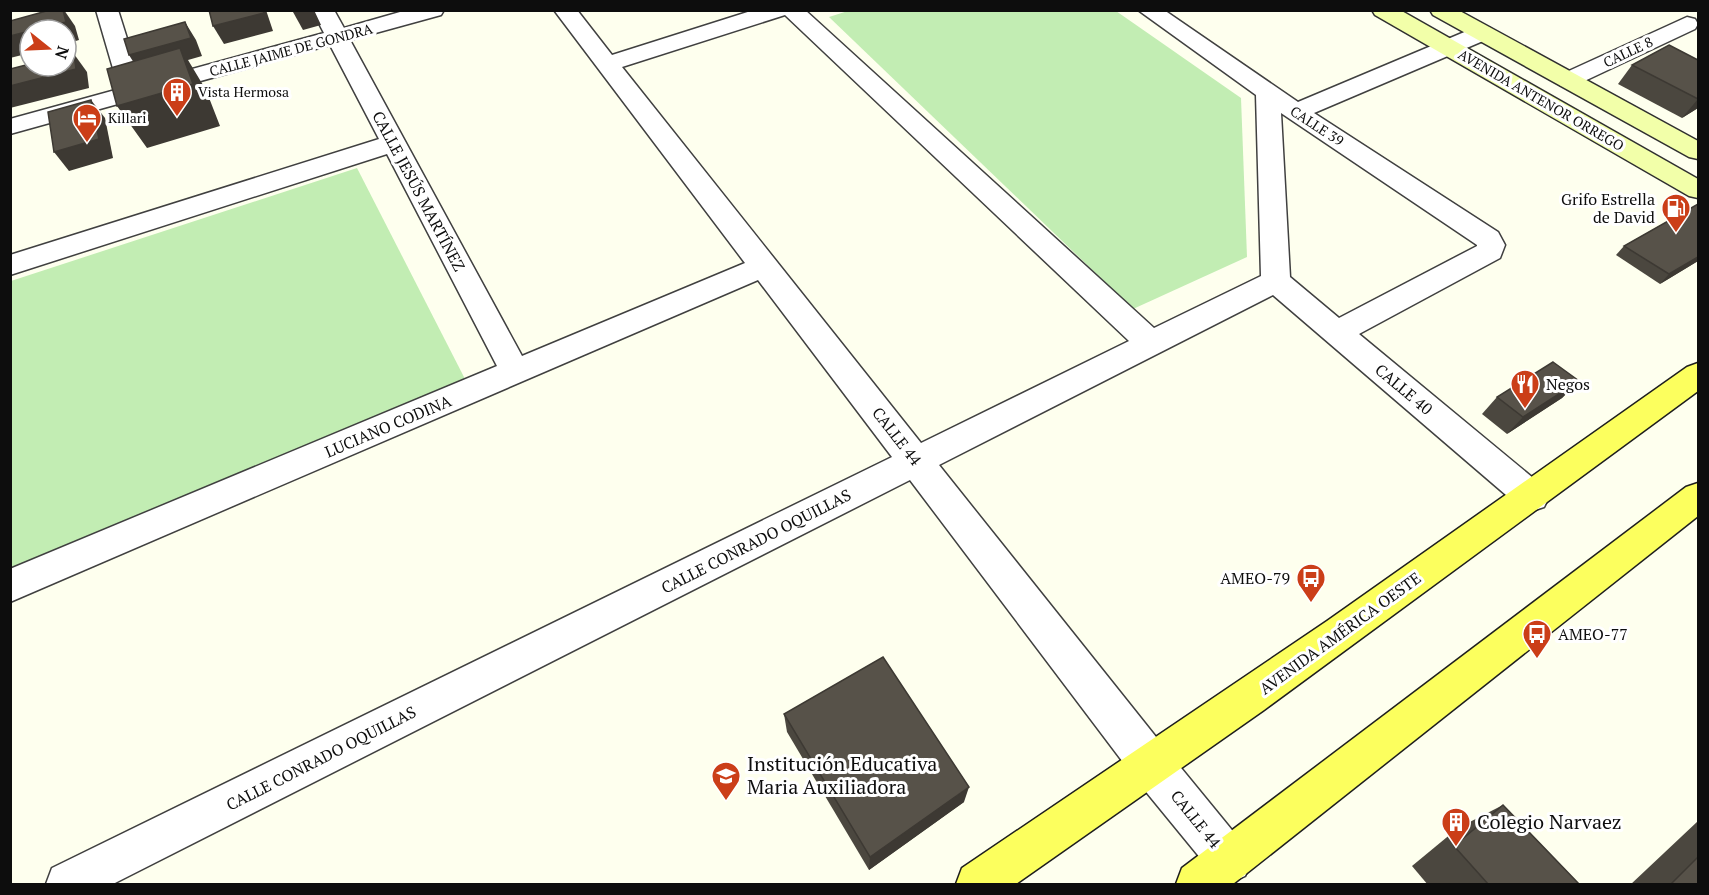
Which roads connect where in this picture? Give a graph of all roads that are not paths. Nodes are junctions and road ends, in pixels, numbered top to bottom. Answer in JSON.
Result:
{"nodes":[{"id":1,"x":107,"y":10,"type":"edge"},
{"id":2,"x":322,"y":10,"type":"edge"},
{"id":3,"x":433,"y":10,"type":"edge"},
{"id":4,"x":565,"y":10,"type":"edge"},
{"id":5,"x":778,"y":10,"type":"edge"},
{"id":6,"x":792,"y":10,"type":"edge"},
{"id":7,"x":1149,"y":10,"type":"edge"},
{"id":8,"x":1383,"y":10,"type":"edge"},
{"id":9,"x":1441,"y":10,"type":"edge"},
{"id":10,"x":1659,"y":10,"type":"edge"},
{"id":11,"x":1693,"y":26,"type":"edge"},
{"id":12,"x":1482,"y":33,"type":"junction"},
{"id":13,"x":336,"y":39,"type":"junction"},
{"id":14,"x":1446,"y":47,"type":"junction"},
{"id":15,"x":606,"y":64,"type":"junction"},
{"id":16,"x":1568,"y":80,"type":"junction"},
{"id":17,"x":132,"y":94,"type":"junction"},
{"id":18,"x":1282,"y":103,"type":"junction"},
{"id":19,"x":10,"y":127,"type":"edge"},
{"id":20,"x":394,"y":142,"type":"junction"},
{"id":21,"x":1698,"y":151,"type":"edge"},
{"id":22,"x":1693,"y":181,"type":"edge"},
{"id":23,"x":10,"y":265,"type":"edge"},
{"id":24,"x":765,"y":266,"type":"junction"},
{"id":25,"x":1276,"y":281,"type":"junction"},
{"id":26,"x":1338,"y":332,"type":"junction"},
{"id":27,"x":1151,"y":344,"type":"junction"},
{"id":28,"x":516,"y":373,"type":"junction"},
{"id":29,"x":1698,"y":375,"type":"edge"},
{"id":30,"x":917,"y":461,"type":"junction"},
{"id":31,"x":1698,"y":496,"type":"edge"},
{"id":32,"x":1532,"y":497,"type":"junction"},
{"id":33,"x":10,"y":586,"type":"edge"},
{"id":34,"x":1154,"y":767,"type":"junction"},
{"id":35,"x":1214,"y":873,"type":"edge"},
{"id":36,"x":68,"y":885,"type":"edge"},
{"id":37,"x":978,"y":885,"type":"edge"}],
"edges":[{"from":1,"to":17,"type":"street"},
{"from":2,"to":13,"type":"street","name":"CALLE JESÚS MARTÍNEZ"},
{"from":3,"to":13,"type":"street","name":"CALLE JAIME DE GONDRA"},
{"from":4,"to":15,"type":"street","name":"CALLE 44"},
{"from":5,"to":15,"type":"street"},
{"from":6,"to":27,"type":"street"},
{"from":7,"to":18,"type":"street","name":"CALLE 39"},
{"from":8,"to":14,"type":"street","name":"AVENIDA ANTENOR ORREGO"},
{"from":9,"to":12,"type":"street","name":"AVENIDA ANTENOR ORREGO"},
{"from":10,"to":11,"type":"street"},
{"from":11,"to":16,"type":"street","name":"CALLE 8"},
{"from":12,"to":14,"type":"street"},
{"from":12,"to":16,"type":"street","name":"AVENIDA ANTENOR ORREGO"},
{"from":13,"to":17,"type":"street","name":"CALLE JAIME DE GONDRA"},
{"from":13,"to":20,"type":"street","name":"CALLE JESÚS MARTÍNEZ"},
{"from":14,"to":18,"type":"street"},
{"from":14,"to":22,"type":"street","name":"AVENIDA ANTENOR ORREGO"},
{"from":15,"to":24,"type":"street","name":"CALLE 44"},
{"from":16,"to":21,"type":"street","name":"AVENIDA ANTENOR ORREGO"},
{"from":17,"to":19,"type":"street","name":"CALLE JAIME DE GONDRA"},
{"from":18,"to":25,"type":"street"},
{"from":18,"to":26,"type":"street","name":"CALLE 39"},
{"from":20,"to":23,"type":"street"},
{"from":20,"to":28,"type":"street","name":"CALLE JESÚS MARTÍNEZ"},
{"from":24,"to":28,"type":"street","name":"LUCIANO CODINA"},
{"from":24,"to":30,"type":"street","name":"CALLE 44"},
{"from":25,"to":26,"type":"street","name":"CALLE 40"},
{"from":25,"to":27,"type":"street","name":"CALLE CONRADO OQUILLAS"},
{"from":26,"to":32,"type":"street","name":"CALLE 40"},
{"from":27,"to":30,"type":"street","name":"CALLE CONRADO OQUILLAS"},
{"from":28,"to":33,"type":"street","name":"LUCIANO CODINA"},
{"from":29,"to":32,"type":"main road","name":"AVENIDA AMÉRICA OESTE"},
{"from":30,"to":34,"type":"street","name":"CALLE 44"},
{"from":30,"to":36,"type":"street","name":"CALLE CONRADO OQUILLAS"},
{"from":31,"to":35,"type":"main road"},
{"from":32,"to":34,"type":"main road","name":"AVENIDA AMÉRICA OESTE"},
{"from":34,"to":35,"type":"street","name":"CALLE 44"},
{"from":34,"to":37,"type":"main road","name":"AVENIDA AMÉRICA OESTE"}]}
